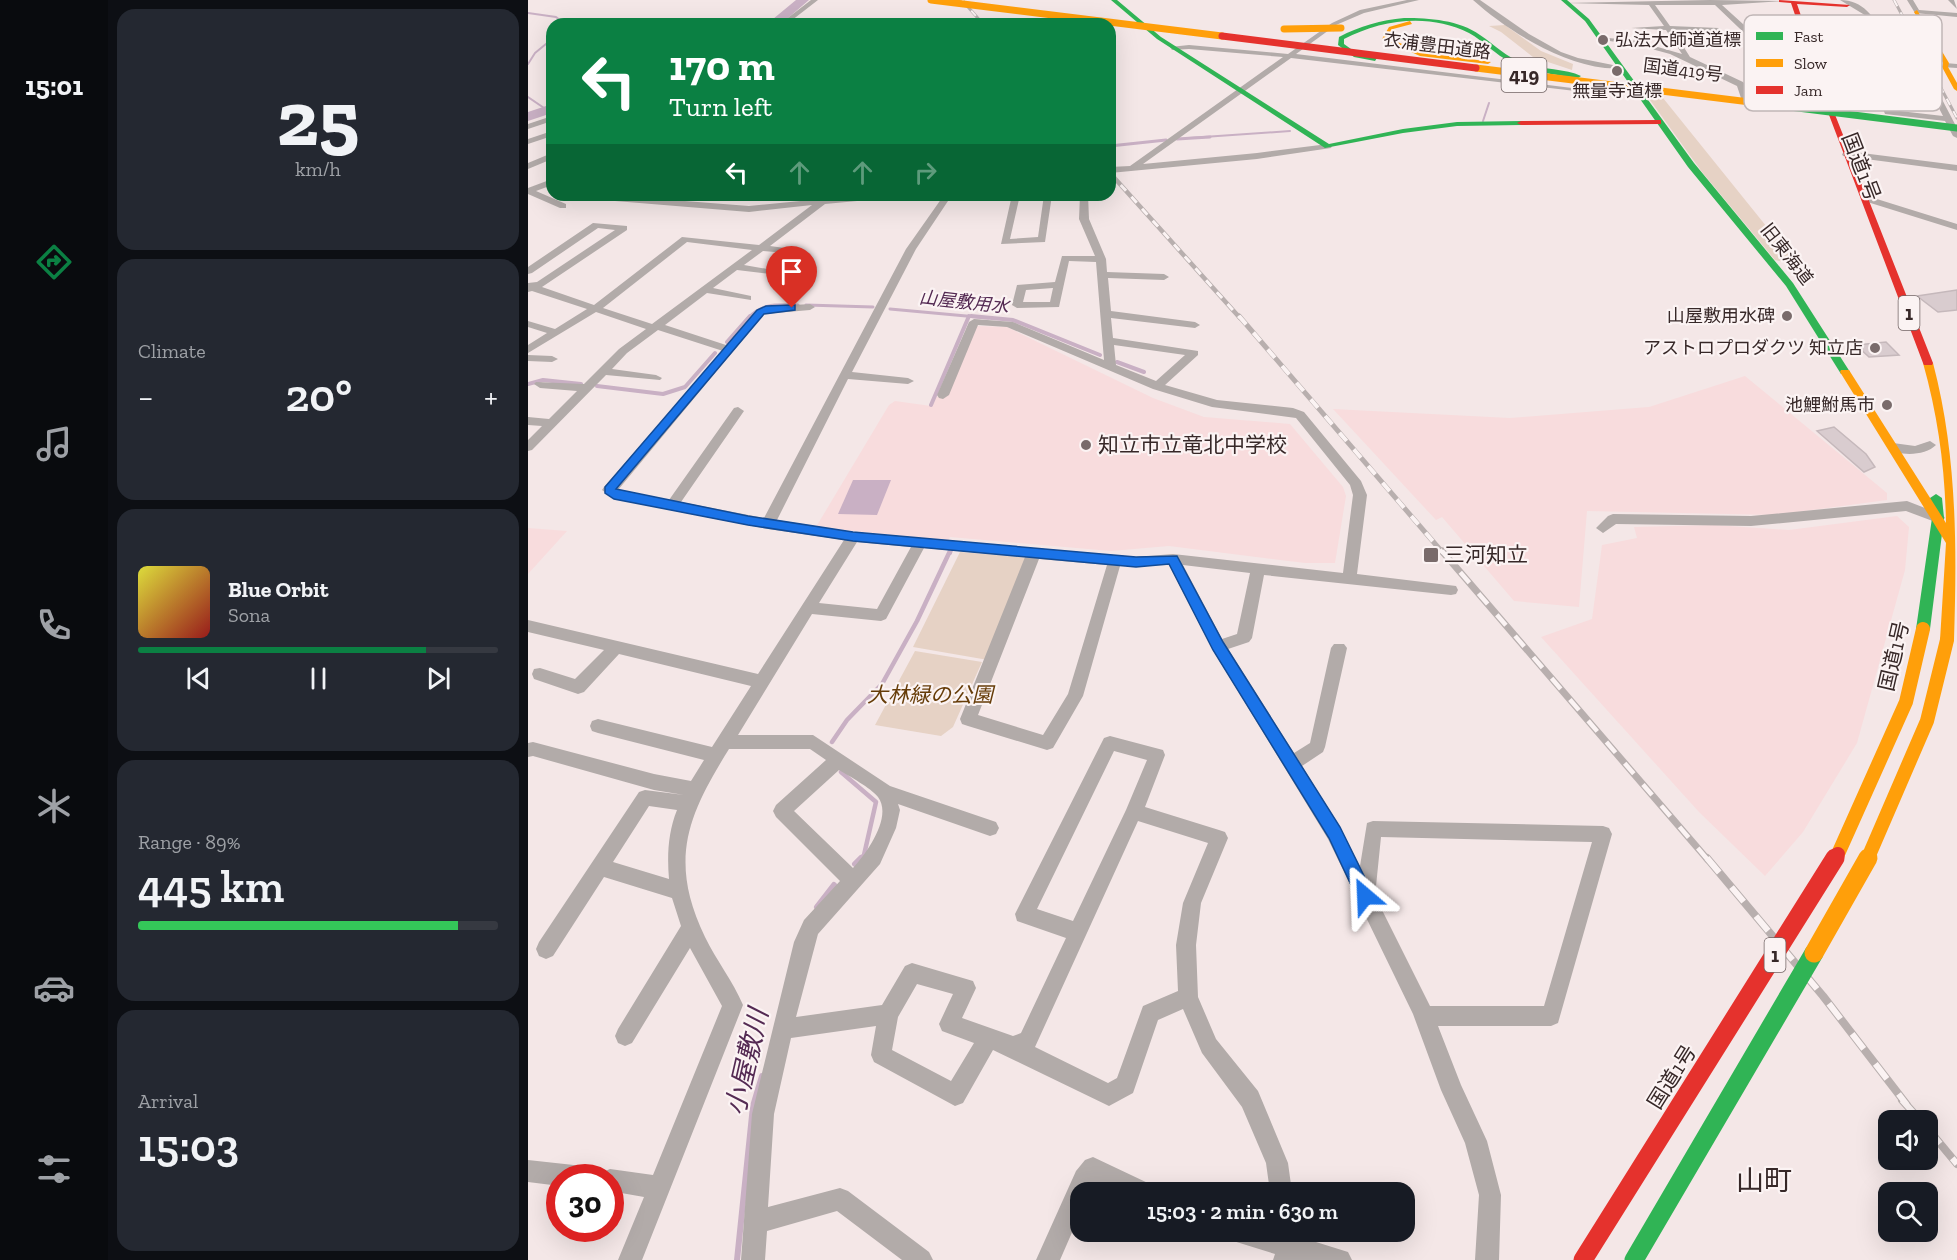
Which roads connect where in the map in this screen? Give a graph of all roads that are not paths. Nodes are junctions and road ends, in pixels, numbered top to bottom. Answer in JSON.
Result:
{"nodes":[{"id":1,"x":815,"y":0,"type":"edge"},
{"id":2,"x":931,"y":0,"type":"edge"},
{"id":3,"x":966,"y":0,"type":"edge"},
{"id":4,"x":1114,"y":0,"type":"edge"},
{"id":5,"x":1416,"y":0,"type":"edge"},
{"id":6,"x":1476,"y":0,"type":"edge"},
{"id":7,"x":1787,"y":0,"type":"edge"},
{"id":8,"x":1951,"y":0,"type":"edge"},
{"id":9,"x":1566,"y":2,"type":"edge"},
{"id":10,"x":1715,"y":2,"type":"edge"},
{"id":11,"x":1845,"y":2,"type":"edge"},
{"id":12,"x":1651,"y":3,"type":"junction"},
{"id":13,"x":995,"y":6,"type":"dead end"},
{"id":14,"x":1014,"y":6,"type":"junction"},
{"id":15,"x":1913,"y":6,"type":"edge"},
{"id":16,"x":1957,"y":7,"type":"edge"},
{"id":17,"x":1866,"y":14,"type":"joint"},
{"id":18,"x":1791,"y":15,"type":"edge"},
{"id":19,"x":1796,"y":15,"type":"edge"},
{"id":20,"x":1957,"y":15,"type":"edge"},
{"id":21,"x":791,"y":18,"type":"edge"},
{"id":22,"x":1066,"y":18,"type":"edge"},
{"id":23,"x":1090,"y":18,"type":"edge"},
{"id":24,"x":1106,"y":18,"type":"edge"},
{"id":25,"x":1116,"y":19,"type":"edge"},
{"id":26,"x":1116,"y":21,"type":"edge"},
{"id":27,"x":1116,"y":24,"type":"edge"},
{"id":28,"x":1138,"y":24,"type":"junction"},
{"id":29,"x":1634,"y":28,"type":"dead end"},
{"id":30,"x":1668,"y":28,"type":"junction"},
{"id":31,"x":1717,"y":29,"type":"dead end"},
{"id":32,"x":1116,"y":30,"type":"edge"},
{"id":33,"x":1744,"y":30,"type":"edge"},
{"id":34,"x":1599,"y":39,"type":"junction"},
{"id":35,"x":1172,"y":48,"type":"junction"},
{"id":36,"x":1942,"y":51,"type":"edge"},
{"id":37,"x":1288,"y":56,"type":"junction"},
{"id":38,"x":1687,"y":56,"type":"junction"},
{"id":39,"x":1951,"y":65,"type":"edge"},
{"id":40,"x":1528,"y":66,"type":"junction"},
{"id":41,"x":1619,"y":67,"type":"junction"},
{"id":42,"x":1579,"y":86,"type":"junction"},
{"id":43,"x":1633,"y":86,"type":"junction"},
{"id":44,"x":1242,"y":89,"type":"junction"},
{"id":45,"x":1957,"y":89,"type":"edge"},
{"id":46,"x":1690,"y":94,"type":"junction"},
{"id":47,"x":1744,"y":96,"type":"joint"},
{"id":48,"x":1744,"y":100,"type":"edge"},
{"id":49,"x":1744,"y":101,"type":"edge"},
{"id":50,"x":1942,"y":105,"type":"edge"},
{"id":51,"x":1822,"y":111,"type":"edge"},
{"id":52,"x":1823,"y":111,"type":"edge"},
{"id":53,"x":1824,"y":111,"type":"edge"},
{"id":54,"x":1828,"y":111,"type":"edge"},
{"id":55,"x":1844,"y":111,"type":"edge"},
{"id":56,"x":1864,"y":112,"type":"junction"},
{"id":57,"x":1888,"y":112,"type":"joint"},
{"id":58,"x":546,"y":120,"type":"edge"},
{"id":59,"x":1876,"y":120,"type":"junction"},
{"id":60,"x":1658,"y":122,"type":"junction"},
{"id":61,"x":528,"y":127,"type":"edge"},
{"id":62,"x":1955,"y":128,"type":"edge"},
{"id":63,"x":546,"y":135,"type":"edge"},
{"id":64,"x":528,"y":142,"type":"edge"},
{"id":65,"x":1328,"y":146,"type":"junction"},
{"id":66,"x":1846,"y":154,"type":"junction"},
{"id":67,"x":546,"y":158,"type":"edge"},
{"id":68,"x":528,"y":166,"type":"edge"},
{"id":69,"x":1132,"y":168,"type":"junction"},
{"id":70,"x":1957,"y":168,"type":"edge"},
{"id":71,"x":1116,"y":169,"type":"edge"},
{"id":72,"x":546,"y":184,"type":"edge"},
{"id":73,"x":528,"y":191,"type":"edge"},
{"id":74,"x":1864,"y":198,"type":"junction"},
{"id":75,"x":546,"y":199,"type":"edge"},
{"id":76,"x":551,"y":201,"type":"edge"},
{"id":77,"x":649,"y":201,"type":"edge"},
{"id":78,"x":722,"y":201,"type":"edge"},
{"id":79,"x":838,"y":201,"type":"edge"},
{"id":80,"x":944,"y":201,"type":"edge"},
{"id":81,"x":1014,"y":201,"type":"edge"},
{"id":82,"x":1047,"y":201,"type":"edge"},
{"id":83,"x":1084,"y":201,"type":"edge"},
{"id":84,"x":821,"y":203,"type":"junction"},
{"id":85,"x":563,"y":206,"type":"dead end"},
{"id":86,"x":718,"y":207,"type":"junction"},
{"id":87,"x":1957,"y":227,"type":"edge"},
{"id":88,"x":760,"y":248,"type":"junction"},
{"id":89,"x":796,"y":252,"type":"dead end"},
{"id":90,"x":1101,"y":259,"type":"junction"},
{"id":91,"x":735,"y":267,"type":"junction"},
{"id":92,"x":528,"y":271,"type":"edge"},
{"id":93,"x":775,"y":273,"type":"dead end"},
{"id":94,"x":1102,"y":275,"type":"junction"},
{"id":95,"x":1164,"y":277,"type":"dead end"},
{"id":96,"x":1059,"y":285,"type":"dead end"},
{"id":97,"x":529,"y":288,"type":"edge"},
{"id":98,"x":705,"y":290,"type":"junction"},
{"id":99,"x":747,"y":298,"type":"dead end"},
{"id":100,"x":810,"y":307,"type":"dead end"},
{"id":101,"x":596,"y":308,"type":"junction"},
{"id":102,"x":1106,"y":314,"type":"junction"},
{"id":103,"x":1894,"y":316,"type":"dead end"},
{"id":104,"x":528,"y":324,"type":"edge"},
{"id":105,"x":1195,"y":325,"type":"dead end"},
{"id":106,"x":656,"y":327,"type":"junction"},
{"id":107,"x":557,"y":333,"type":"junction"},
{"id":108,"x":1108,"y":341,"type":"junction"},
{"id":109,"x":728,"y":349,"type":"junction"},
{"id":110,"x":528,"y":350,"type":"edge"},
{"id":111,"x":528,"y":358,"type":"edge"},
{"id":112,"x":552,"y":359,"type":"dead end"},
{"id":113,"x":1110,"y":365,"type":"junction"},
{"id":114,"x":603,"y":371,"type":"junction"},
{"id":115,"x":846,"y":375,"type":"junction"},
{"id":116,"x":656,"y":378,"type":"dead end"},
{"id":117,"x":908,"y":381,"type":"dead end"},
{"id":118,"x":540,"y":384,"type":"dead end"},
{"id":119,"x":1157,"y":386,"type":"junction"},
{"id":120,"x":586,"y":388,"type":"junction"},
{"id":121,"x":943,"y":395,"type":"dead end"},
{"id":122,"x":1926,"y":409,"type":"dead end"},
{"id":123,"x":738,"y":411,"type":"dead end"},
{"id":124,"x":528,"y":421,"type":"edge"},
{"id":125,"x":552,"y":423,"type":"junction"},
{"id":126,"x":528,"y":447,"type":"edge"},
{"id":127,"x":1893,"y":447,"type":"junction"},
{"id":128,"x":1931,"y":450,"type":"joint"},
{"id":129,"x":1935,"y":487,"type":"dead end"},
{"id":130,"x":672,"y":506,"type":"junction"},
{"id":131,"x":1938,"y":518,"type":"junction"},
{"id":132,"x":768,"y":524,"type":"junction"},
{"id":133,"x":1603,"y":528,"type":"dead end"},
{"id":134,"x":853,"y":537,"type":"junction"},
{"id":135,"x":920,"y":543,"type":"junction"},
{"id":136,"x":1956,"y":548,"type":"edge"},
{"id":137,"x":1034,"y":553,"type":"junction"},
{"id":138,"x":1173,"y":559,"type":"junction"},
{"id":139,"x":1115,"y":560,"type":"junction"},
{"id":140,"x":1258,"y":569,"type":"junction"},
{"id":141,"x":1349,"y":579,"type":"junction"},
{"id":142,"x":1451,"y":591,"type":"dead end"},
{"id":143,"x":809,"y":608,"type":"junction"},
{"id":144,"x":528,"y":626,"type":"edge"},
{"id":145,"x":1218,"y":646,"type":"junction"},
{"id":146,"x":616,"y":647,"type":"junction"},
{"id":147,"x":1339,"y":648,"type":"dead end"},
{"id":148,"x":540,"y":674,"type":"dead end"},
{"id":149,"x":763,"y":682,"type":"junction"},
{"id":150,"x":598,"y":726,"type":"dead end"},
{"id":151,"x":721,"y":749,"type":"junction"},
{"id":152,"x":528,"y":750,"type":"edge"},
{"id":153,"x":838,"y":760,"type":"junction"},
{"id":154,"x":1292,"y":764,"type":"junction"},
{"id":155,"x":885,"y":792,"type":"junction"},
{"id":156,"x":692,"y":797,"type":"junction"},
{"id":157,"x":1134,"y":812,"type":"junction"},
{"id":158,"x":990,"y":828,"type":"dead end"},
{"id":159,"x":600,"y":867,"type":"junction"},
{"id":160,"x":854,"y":882,"type":"junction"},
{"id":161,"x":679,"y":891,"type":"junction"},
{"id":162,"x":1365,"y":896,"type":"junction"},
{"id":163,"x":691,"y":928,"type":"junction"},
{"id":164,"x":1077,"y":932,"type":"junction"},
{"id":165,"x":546,"y":949,"type":"dead end"},
{"id":166,"x":1188,"y":997,"type":"junction"},
{"id":167,"x":888,"y":1014,"type":"junction"},
{"id":168,"x":1424,"y":1016,"type":"junction"},
{"id":169,"x":785,"y":1029,"type":"junction"},
{"id":170,"x":625,"y":1036,"type":"dead end"},
{"id":171,"x":988,"y":1039,"type":"junction"},
{"id":172,"x":1013,"y":1047,"type":"junction"},
{"id":173,"x":528,"y":1171,"type":"edge"},
{"id":174,"x":546,"y":1173,"type":"edge"},
{"id":175,"x":624,"y":1182,"type":"edge"},
{"id":176,"x":1083,"y":1182,"type":"edge"},
{"id":177,"x":1122,"y":1182,"type":"edge"},
{"id":178,"x":1280,"y":1182,"type":"edge"},
{"id":179,"x":661,"y":1188,"type":"junction"},
{"id":180,"x":1070,"y":1210,"type":"edge"},
{"id":181,"x":756,"y":1222,"type":"junction"},
{"id":182,"x":1287,"y":1245,"type":"edge"},
{"id":183,"x":630,"y":1260,"type":"edge"},
{"id":184,"x":753,"y":1260,"type":"edge"},
{"id":185,"x":921,"y":1260,"type":"edge"},
{"id":186,"x":1048,"y":1260,"type":"edge"},
{"id":187,"x":1340,"y":1260,"type":"edge"},
{"id":188,"x":1487,"y":1260,"type":"edge"},
{"id":189,"x":1583,"y":1260,"type":"edge"},
{"id":190,"x":1634,"y":1260,"type":"edge"}],
"edges":[{"from":1,"to":21,"type":"street"},
{"from":2,"to":22,"type":"main road","name":"衣浦豊田道路","number":"419","bridge":true},
{"from":3,"to":14,"type":"main road","name":"衣浦豊田道路","number":"419","bridge":true},
{"from":4,"to":28,"type":"main road"},
{"from":5,"to":37,"type":"street"},
{"from":6,"to":41,"type":"street"},
{"from":7,"to":10,"type":"street"},
{"from":7,"to":11,"type":"main road"},
{"from":7,"to":18,"type":"main road","name":"国道1号","number":"1"},
{"from":7,"to":19,"type":"main road","name":"国道1号","number":"1"},
{"from":8,"to":16,"type":"street"},
{"from":9,"to":12,"type":"street"},
{"from":9,"to":34,"type":"main road","name":"旧東海道"},
{"from":10,"to":12,"type":"street"},
{"from":10,"to":33,"type":"street"},
{"from":11,"to":17,"type":"street"},
{"from":11,"to":17,"type":"street"},
{"from":12,"to":30,"type":"street"},
{"from":13,"to":23,"type":"main road"},
{"from":14,"to":24,"type":"main road","name":"衣浦豊田道路","number":"419","bridge":true},
{"from":14,"to":40,"type":"main road","name":"衣浦豊田道路","number":"419","bridge":true},
{"from":15,"to":20,"type":"street"},
{"from":25,"to":46,"type":"main road","name":"衣浦豊田道路","number":"419","bridge":true},
{"from":26,"to":28,"type":"main road"},
{"from":27,"to":46,"type":"main road","name":"衣浦豊田道路","number":"419","bridge":true},
{"from":28,"to":35,"type":"main road"},
{"from":29,"to":30,"type":"street"},
{"from":30,"to":31,"type":"street"},
{"from":30,"to":38,"type":"street"},
{"from":32,"to":42,"type":"main road","name":"衣浦豊田道路","number":"419"},
{"from":34,"to":38,"type":"street"},
{"from":34,"to":41,"type":"main road","name":"旧東海道"},
{"from":35,"to":37,"type":"street"},
{"from":35,"to":44,"type":"main road"},
{"from":36,"to":39,"type":"main road"},
{"from":37,"to":42,"type":"street"},
{"from":37,"to":44,"type":"street"},
{"from":38,"to":47,"type":"street"},
{"from":39,"to":45,"type":"main road"},
{"from":40,"to":43,"type":"main road","number":"419"},
{"from":40,"to":46,"type":"main road","number":"419","bridge":true},
{"from":41,"to":43,"type":"main road","name":"旧東海道"},
{"from":42,"to":43,"type":"main road","name":"衣浦豊田道路","number":"419"},
{"from":42,"to":46,"type":"main road","name":"衣浦豊田道路","number":"419","bridge":true},
{"from":43,"to":47,"type":"main road","name":"国道419号","number":"419"},
{"from":43,"to":48,"type":"main road","name":"国道419号","number":"419"},
{"from":43,"to":60,"type":"main road","name":"旧東海道"},
{"from":44,"to":65,"type":"main road"},
{"from":44,"to":69,"type":"street"},
{"from":46,"to":49,"type":"main road","name":"衣浦豊田道路","number":"419","bridge":true},
{"from":50,"to":62,"type":"street"},
{"from":51,"to":62,"type":"main road","name":"衣浦豊田道路","number":"419","bridge":true},
{"from":52,"to":103,"type":"main road","name":"国道1号","number":"1"},
{"from":53,"to":66,"type":"main road","name":"国道1号","number":"1"},
{"from":54,"to":59,"type":"main road","name":"国道419号","number":"419"},
{"from":55,"to":56,"type":"main road","name":"国道419号","number":"419"},
{"from":56,"to":57,"type":"street"},
{"from":56,"to":59,"type":"main road","name":"国道419号","number":"419"},
{"from":57,"to":62,"type":"street"},
{"from":58,"to":61,"type":"street"},
{"from":59,"to":62,"type":"street"},
{"from":60,"to":65,"type":"main road"},
{"from":60,"to":127,"type":"main road","name":"旧東海道"},
{"from":63,"to":64,"type":"street"},
{"from":65,"to":69,"type":"street"},
{"from":66,"to":70,"type":"street"},
{"from":66,"to":74,"type":"main road","name":"国道1号","number":"1"},
{"from":67,"to":68,"type":"street"},
{"from":69,"to":71,"type":"street"},
{"from":72,"to":73,"type":"street"},
{"from":73,"to":75,"type":"street"},
{"from":74,"to":87,"type":"street"},
{"from":74,"to":136,"type":"main road","name":"国道1号","number":"1"},
{"from":76,"to":85,"type":"street"},
{"from":77,"to":86,"type":"street"},
{"from":78,"to":86,"type":"street"},
{"from":79,"to":84,"type":"street"},
{"from":80,"to":115,"type":"street"},
{"from":81,"to":82,"type":"street"},
{"from":83,"to":90,"type":"street"},
{"from":84,"to":86,"type":"street"},
{"from":84,"to":88,"type":"street"},
{"from":88,"to":89,"type":"street"},
{"from":88,"to":91,"type":"street"},
{"from":88,"to":101,"type":"street"},
{"from":90,"to":94,"type":"street"},
{"from":90,"to":96,"type":"street"},
{"from":91,"to":93,"type":"street"},
{"from":91,"to":98,"type":"street"},
{"from":92,"to":97,"type":"street"},
{"from":94,"to":95,"type":"street"},
{"from":94,"to":102,"type":"street"},
{"from":97,"to":101,"type":"street"},
{"from":98,"to":99,"type":"street"},
{"from":98,"to":106,"type":"street"},
{"from":100,"to":109,"type":"street"},
{"from":101,"to":106,"type":"street"},
{"from":101,"to":107,"type":"street"},
{"from":102,"to":105,"type":"street"},
{"from":102,"to":108,"type":"street"},
{"from":104,"to":107,"type":"street"},
{"from":106,"to":109,"type":"street"},
{"from":106,"to":114,"type":"street"},
{"from":107,"to":110,"type":"street"},
{"from":108,"to":113,"type":"street"},
{"from":108,"to":119,"type":"street"},
{"from":109,"to":130,"type":"street"},
{"from":111,"to":112,"type":"street"},
{"from":113,"to":119,"type":"street"},
{"from":113,"to":121,"type":"street"},
{"from":114,"to":116,"type":"street"},
{"from":114,"to":120,"type":"street"},
{"from":115,"to":117,"type":"street"},
{"from":115,"to":132,"type":"street"},
{"from":118,"to":120,"type":"street"},
{"from":119,"to":141,"type":"street"},
{"from":120,"to":125,"type":"street"},
{"from":122,"to":128,"type":"main road"},
{"from":123,"to":130,"type":"street"},
{"from":124,"to":125,"type":"street"},
{"from":125,"to":126,"type":"street"},
{"from":127,"to":128,"type":"street"},
{"from":127,"to":131,"type":"main road","name":"旧東海道"},
{"from":129,"to":131,"type":"main road","name":"国道1号","number":"1"},
{"from":130,"to":132,"type":"street"},
{"from":131,"to":133,"type":"street"},
{"from":131,"to":136,"type":"main road","name":"旧東海道"},
{"from":131,"to":189,"type":"main road","name":"国道1号","number":"1","bridge":true},
{"from":132,"to":134,"type":"street"},
{"from":134,"to":135,"type":"street"},
{"from":134,"to":143,"type":"street"},
{"from":135,"to":137,"type":"street"},
{"from":135,"to":143,"type":"street"},
{"from":136,"to":190,"type":"main road","name":"国道1号","number":"1","bridge":true},
{"from":137,"to":139,"type":"street"},
{"from":137,"to":139,"type":"street"},
{"from":138,"to":139,"type":"street"},
{"from":138,"to":140,"type":"street"},
{"from":138,"to":145,"type":"street"},
{"from":140,"to":141,"type":"street"},
{"from":140,"to":145,"type":"street"},
{"from":141,"to":142,"type":"street"},
{"from":143,"to":149,"type":"street"},
{"from":144,"to":146,"type":"street"},
{"from":145,"to":154,"type":"street"},
{"from":146,"to":148,"type":"street"},
{"from":146,"to":149,"type":"street"},
{"from":147,"to":154,"type":"street"},
{"from":149,"to":151,"type":"street"},
{"from":150,"to":151,"type":"street"},
{"from":151,"to":153,"type":"street"},
{"from":151,"to":156,"type":"street"},
{"from":152,"to":156,"type":"street"},
{"from":153,"to":155,"type":"street"},
{"from":153,"to":160,"type":"street"},
{"from":154,"to":162,"type":"street"},
{"from":155,"to":158,"type":"street"},
{"from":155,"to":160,"type":"street"},
{"from":156,"to":159,"type":"street"},
{"from":156,"to":161,"type":"street"},
{"from":157,"to":164,"type":"street"},
{"from":157,"to":164,"type":"street"},
{"from":157,"to":166,"type":"street"},
{"from":159,"to":161,"type":"street"},
{"from":159,"to":165,"type":"street"},
{"from":160,"to":169,"type":"street"},
{"from":161,"to":163,"type":"street"},
{"from":162,"to":168,"type":"street"},
{"from":162,"to":168,"type":"street"},
{"from":163,"to":170,"type":"street"},
{"from":163,"to":179,"type":"street"},
{"from":164,"to":172,"type":"street"},
{"from":166,"to":172,"type":"street"},
{"from":166,"to":178,"type":"street"},
{"from":167,"to":169,"type":"street"},
{"from":167,"to":171,"type":"street"},
{"from":167,"to":171,"type":"street"},
{"from":168,"to":188,"type":"street"},
{"from":169,"to":181,"type":"street"},
{"from":171,"to":172,"type":"street"},
{"from":173,"to":174,"type":"street"},
{"from":175,"to":179,"type":"street"},
{"from":176,"to":177,"type":"street"},
{"from":179,"to":183,"type":"street"},
{"from":180,"to":186,"type":"street"},
{"from":181,"to":184,"type":"street"},
{"from":181,"to":185,"type":"street"},
{"from":182,"to":187,"type":"street"}]}
